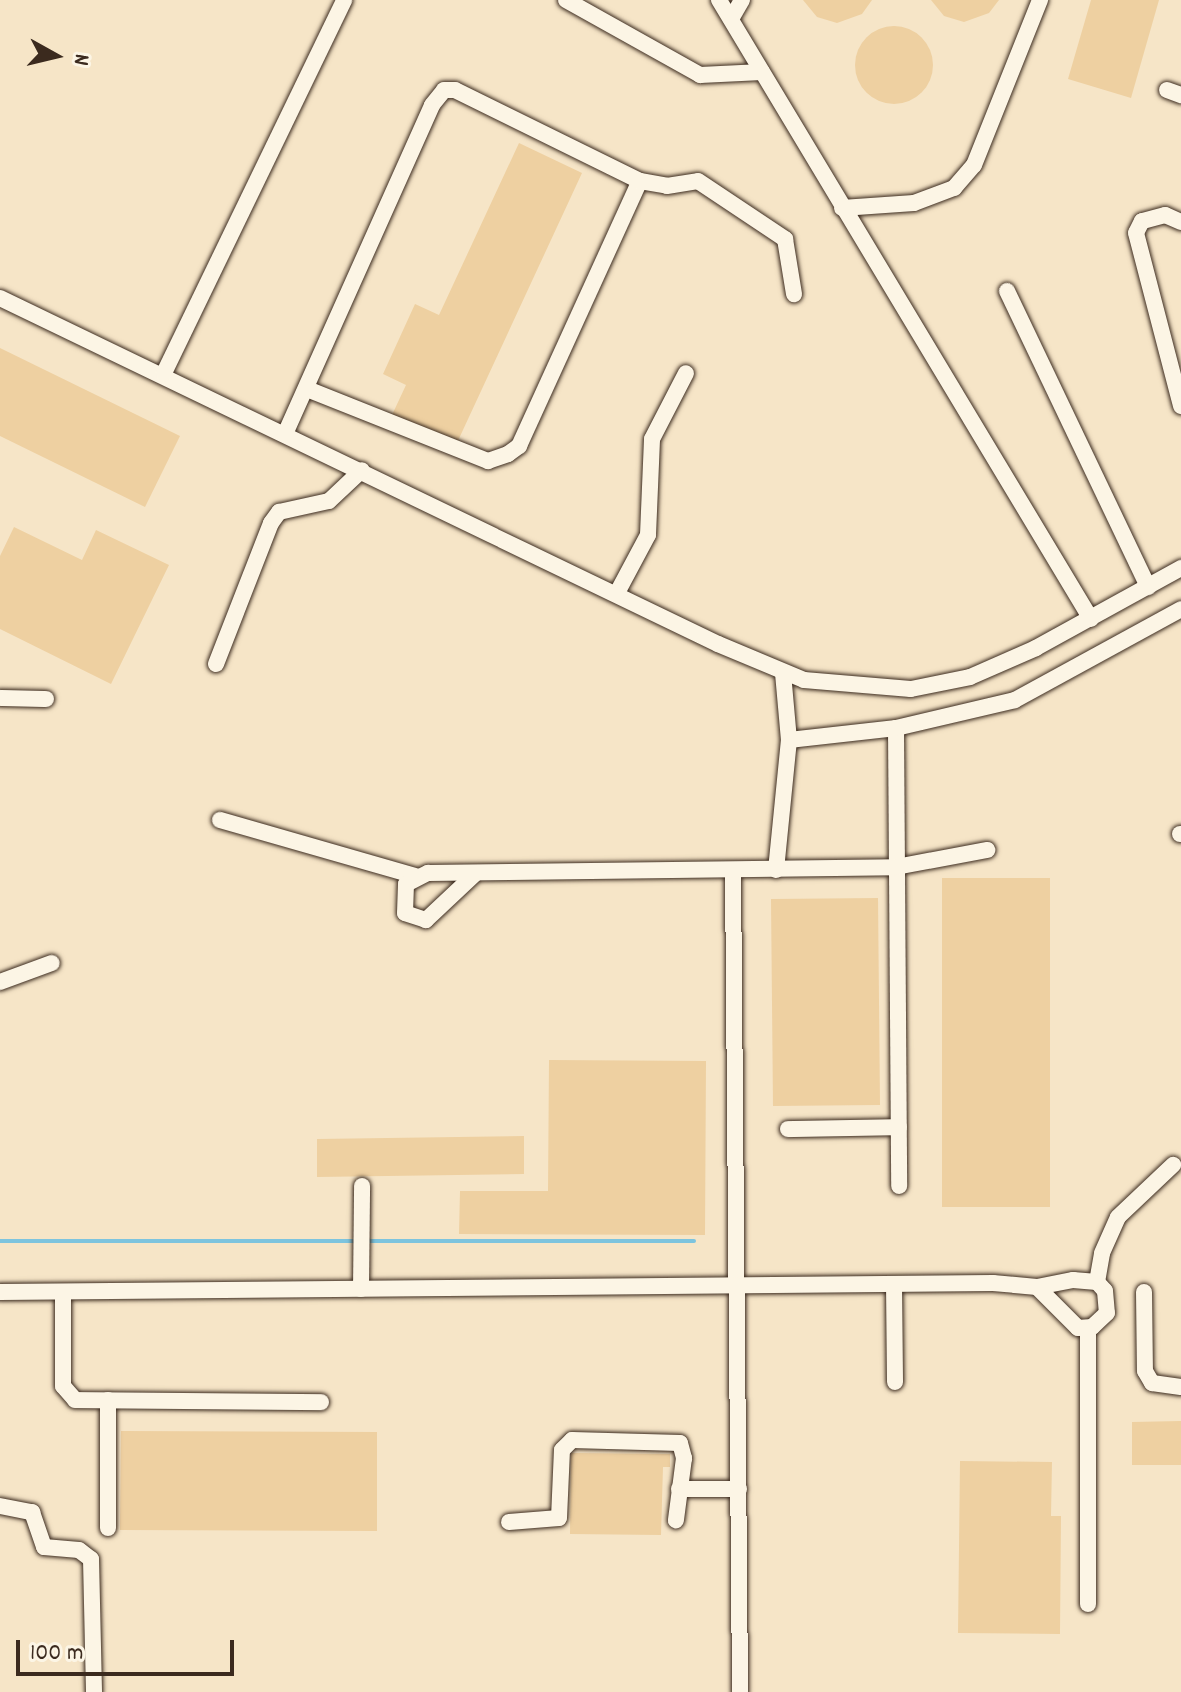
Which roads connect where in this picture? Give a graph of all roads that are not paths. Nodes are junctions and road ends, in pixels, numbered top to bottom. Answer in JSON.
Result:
{"nodes":[{"id":1,"x":344,"y":0,"type":"edge"},
{"id":2,"x":566,"y":0,"type":"edge"},
{"id":3,"x":719,"y":0,"type":"edge"},
{"id":4,"x":742,"y":0,"type":"edge"},
{"id":5,"x":1040,"y":0,"type":"edge"},
{"id":6,"x":731,"y":19,"type":"junction"},
{"id":7,"x":762,"y":72,"type":"junction"},
{"id":8,"x":640,"y":181,"type":"junction"},
{"id":9,"x":842,"y":208,"type":"junction"},
{"id":10,"x":1181,"y":222,"type":"edge"},
{"id":11,"x":1007,"y":291,"type":"dead end"},
{"id":12,"x":794,"y":294,"type":"dead end"},
{"id":13,"x":0,"y":298,"type":"edge"},
{"id":14,"x":164,"y":373,"type":"junction"},
{"id":15,"x":686,"y":373,"type":"dead end"},
{"id":16,"x":307,"y":389,"type":"junction"},
{"id":17,"x":1181,"y":406,"type":"edge"},
{"id":18,"x":285,"y":434,"type":"junction"},
{"id":19,"x":362,"y":470,"type":"junction"},
{"id":20,"x":1181,"y":568,"type":"edge"},
{"id":21,"x":1148,"y":587,"type":"junction"},
{"id":22,"x":617,"y":593,"type":"junction"},
{"id":23,"x":1181,"y":609,"type":"edge"},
{"id":24,"x":1091,"y":619,"type":"junction"},
{"id":25,"x":216,"y":664,"type":"dead end"},
{"id":26,"x":783,"y":673,"type":"junction"},
{"id":27,"x":0,"y":698,"type":"edge"},
{"id":28,"x":46,"y":699,"type":"dead end"},
{"id":29,"x":896,"y":728,"type":"junction"},
{"id":30,"x":789,"y":740,"type":"junction"},
{"id":31,"x":220,"y":820,"type":"dead end"},
{"id":32,"x":987,"y":850,"type":"dead end"},
{"id":33,"x":896,"y":867,"type":"junction"},
{"id":34,"x":776,"y":870,"type":"junction"},
{"id":35,"x":733,"y":872,"type":"junction"},
{"id":36,"x":476,"y":873,"type":"junction"},
{"id":37,"x":415,"y":876,"type":"junction"},
{"id":38,"x":52,"y":963,"type":"dead end"},
{"id":39,"x":0,"y":982,"type":"edge"},
{"id":40,"x":899,"y":1127,"type":"junction"},
{"id":41,"x":788,"y":1129,"type":"dead end"},
{"id":42,"x":1173,"y":1165,"type":"dead end"},
{"id":43,"x":362,"y":1186,"type":"dead end"},
{"id":44,"x":899,"y":1186,"type":"dead end"},
{"id":45,"x":1097,"y":1282,"type":"junction"},
{"id":46,"x":894,"y":1284,"type":"junction"},
{"id":47,"x":734,"y":1286,"type":"junction"},
{"id":48,"x":1037,"y":1287,"type":"junction"},
{"id":49,"x":361,"y":1289,"type":"junction"},
{"id":50,"x":0,"y":1292,"type":"edge"},
{"id":51,"x":63,"y":1292,"type":"junction"},
{"id":52,"x":1144,"y":1292,"type":"dead end"},
{"id":53,"x":1088,"y":1329,"type":"junction"},
{"id":54,"x":895,"y":1382,"type":"dead end"},
{"id":55,"x":1181,"y":1387,"type":"edge"},
{"id":56,"x":108,"y":1400,"type":"junction"},
{"id":57,"x":321,"y":1402,"type":"dead end"},
{"id":58,"x":679,"y":1489,"type":"junction"},
{"id":59,"x":739,"y":1489,"type":"junction"},
{"id":60,"x":0,"y":1506,"type":"edge"},
{"id":61,"x":676,"y":1520,"type":"dead end"},
{"id":62,"x":509,"y":1522,"type":"dead end"},
{"id":63,"x":108,"y":1528,"type":"dead end"},
{"id":64,"x":1088,"y":1604,"type":"dead end"},
{"id":65,"x":94,"y":1692,"type":"edge"},
{"id":66,"x":740,"y":1692,"type":"edge"}],
"edges":[{"from":1,"to":14,"type":"street"},
{"from":2,"to":7,"type":"street"},
{"from":3,"to":6,"type":"street"},
{"from":4,"to":6,"type":"street"},
{"from":5,"to":9,"type":"street"},
{"from":6,"to":7,"type":"street"},
{"from":7,"to":9,"type":"street"},
{"from":8,"to":12,"type":"street"},
{"from":8,"to":16,"type":"street"},
{"from":8,"to":16,"type":"street"},
{"from":9,"to":24,"type":"street"},
{"from":10,"to":17,"type":"street"},
{"from":11,"to":21,"type":"street"},
{"from":13,"to":14,"type":"street"},
{"from":14,"to":18,"type":"street"},
{"from":15,"to":22,"type":"street"},
{"from":16,"to":18,"type":"street"},
{"from":18,"to":19,"type":"street"},
{"from":19,"to":22,"type":"street"},
{"from":19,"to":25,"type":"street"},
{"from":20,"to":21,"type":"street"},
{"from":21,"to":24,"type":"street"},
{"from":22,"to":26,"type":"street"},
{"from":23,"to":29,"type":"street"},
{"from":24,"to":26,"type":"street"},
{"from":26,"to":30,"type":"street"},
{"from":27,"to":28,"type":"street"},
{"from":29,"to":30,"type":"street"},
{"from":29,"to":33,"type":"street"},
{"from":30,"to":34,"type":"street"},
{"from":31,"to":37,"type":"street"},
{"from":32,"to":33,"type":"street"},
{"from":33,"to":34,"type":"street"},
{"from":33,"to":40,"type":"street"},
{"from":34,"to":35,"type":"street"},
{"from":35,"to":36,"type":"street"},
{"from":35,"to":47,"type":"street"},
{"from":36,"to":37,"type":"street"},
{"from":36,"to":37,"type":"street"},
{"from":38,"to":39,"type":"street"},
{"from":40,"to":41,"type":"street"},
{"from":40,"to":44,"type":"street"},
{"from":42,"to":45,"type":"street"},
{"from":43,"to":49,"type":"street"},
{"from":45,"to":48,"type":"street"},
{"from":45,"to":53,"type":"street"},
{"from":46,"to":47,"type":"street"},
{"from":46,"to":48,"type":"street"},
{"from":46,"to":54,"type":"street"},
{"from":47,"to":49,"type":"street"},
{"from":47,"to":59,"type":"street"},
{"from":48,"to":53,"type":"street"},
{"from":49,"to":51,"type":"street"},
{"from":50,"to":51,"type":"street"},
{"from":51,"to":56,"type":"street"},
{"from":52,"to":55,"type":"street"},
{"from":53,"to":64,"type":"street"},
{"from":56,"to":57,"type":"street"},
{"from":56,"to":63,"type":"street"},
{"from":58,"to":59,"type":"street"},
{"from":58,"to":61,"type":"street"},
{"from":58,"to":62,"type":"street"},
{"from":59,"to":66,"type":"street"},
{"from":60,"to":65,"type":"street"}]}
